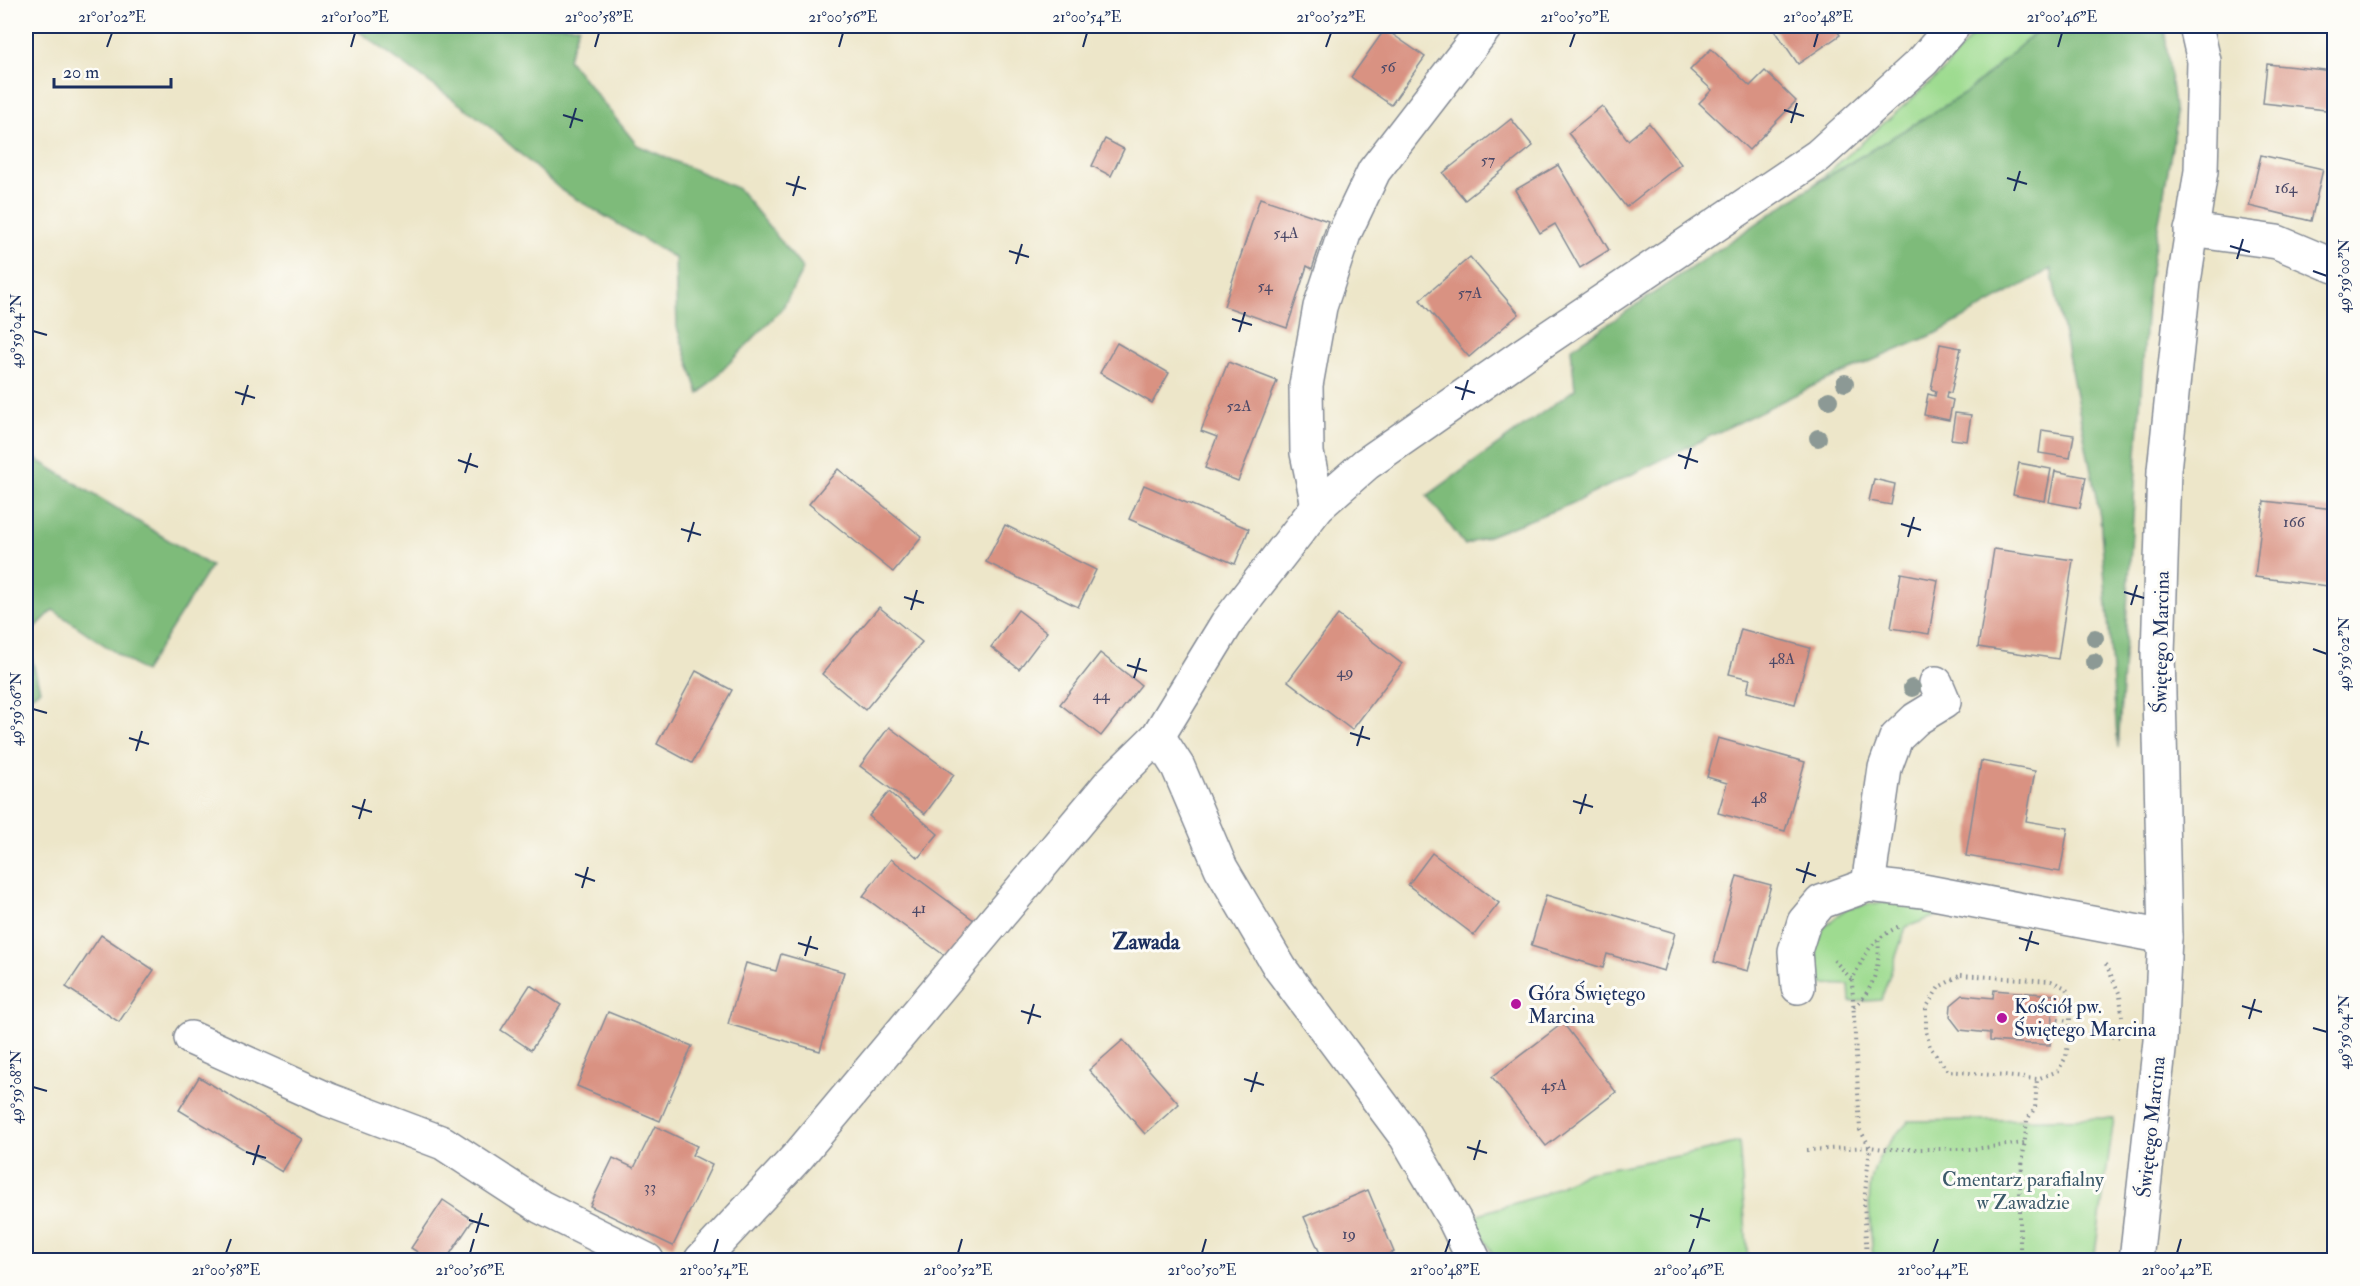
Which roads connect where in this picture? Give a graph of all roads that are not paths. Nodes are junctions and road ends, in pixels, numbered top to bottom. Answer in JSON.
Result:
{"nodes":[{"id":1,"x":1486,"y":26,"type":"edge"},
{"id":2,"x":1953,"y":26,"type":"edge"},
{"id":3,"x":2196,"y":26,"type":"edge"},
{"id":4,"x":2192,"y":231,"type":"junction"},
{"id":5,"x":2334,"y":266,"type":"edge"},
{"id":6,"x":1318,"y":506,"type":"junction"},
{"id":7,"x":1936,"y":683,"type":"dead end"},
{"id":8,"x":1158,"y":736,"type":"junction"},
{"id":9,"x":1868,"y":885,"type":"junction"},
{"id":10,"x":2165,"y":937,"type":"junction"},
{"id":11,"x":1798,"y":987,"type":"dead end"},
{"id":12,"x":191,"y":1038,"type":"dead end"},
{"id":13,"x":647,"y":1260,"type":"edge"},
{"id":14,"x":701,"y":1260,"type":"edge"},
{"id":15,"x":1474,"y":1260,"type":"edge"},
{"id":16,"x":2136,"y":1260,"type":"edge"}],
"edges":[{"from":1,"to":6,"type":"street"},
{"from":2,"to":6,"type":"street"},
{"from":3,"to":4,"type":"street","name":"Świętego Marcina"},
{"from":4,"to":5,"type":"street"},
{"from":4,"to":10,"type":"street","name":"Świętego Marcina"},
{"from":6,"to":8,"type":"street"},
{"from":7,"to":9,"type":"street"},
{"from":8,"to":14,"type":"street"},
{"from":8,"to":15,"type":"street"},
{"from":9,"to":10,"type":"street"},
{"from":9,"to":11,"type":"street"},
{"from":10,"to":16,"type":"street","name":"Świętego Marcina"},
{"from":12,"to":13,"type":"street"}]}
